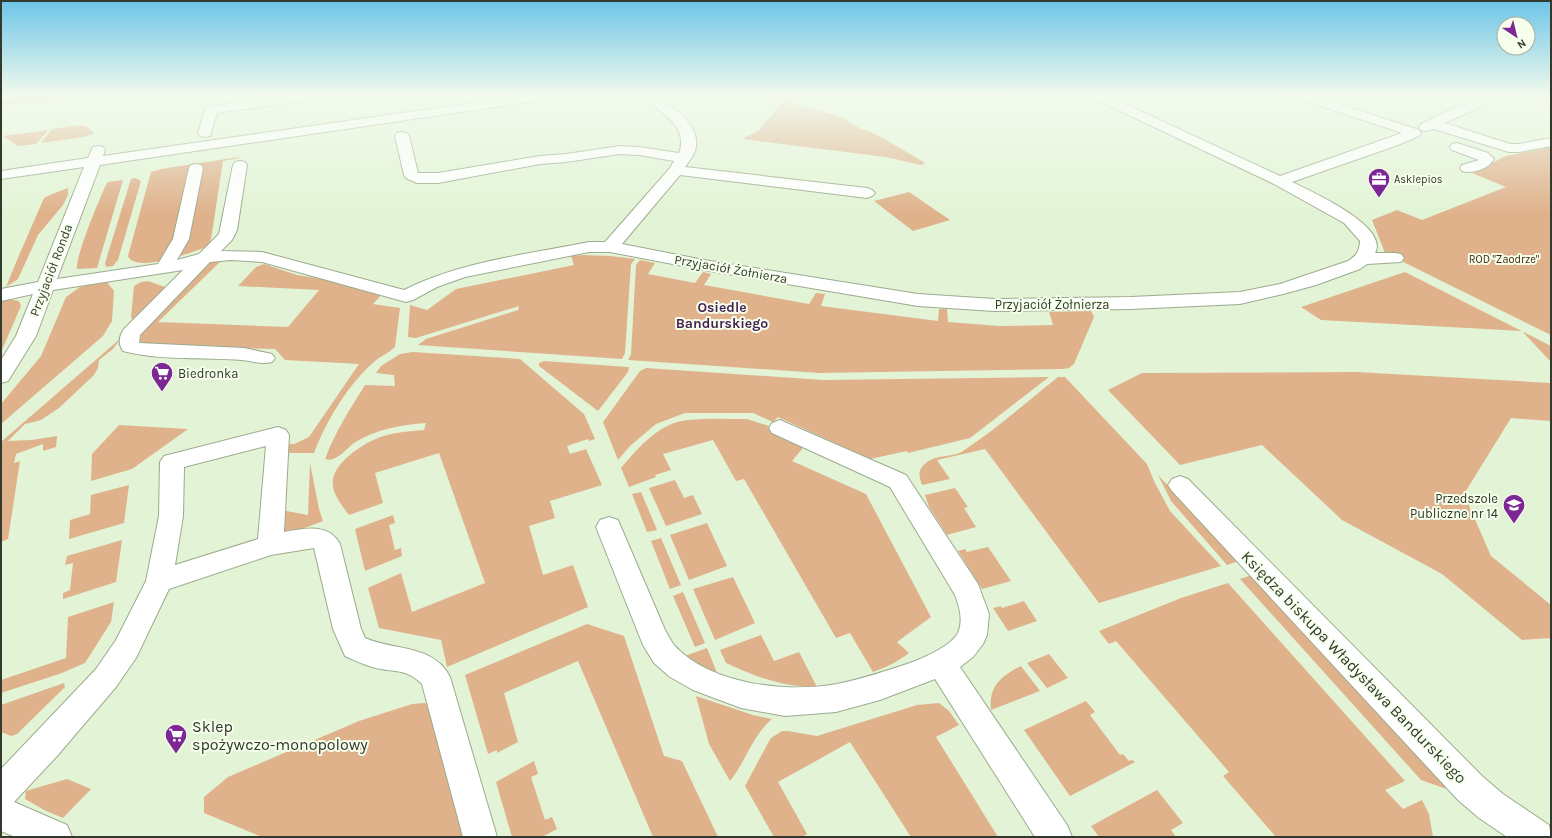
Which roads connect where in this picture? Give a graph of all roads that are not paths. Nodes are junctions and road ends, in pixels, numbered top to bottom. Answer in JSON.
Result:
{"nodes":[{"id":1,"x":190,"y":135,"type":"edge"},
{"id":2,"x":237,"y":135,"type":"edge"},
{"id":3,"x":687,"y":135,"type":"edge"},
{"id":4,"x":1182,"y":135,"type":"edge"},
{"id":5,"x":1409,"y":135,"type":"edge"},
{"id":6,"x":1420,"y":135,"type":"edge"},
{"id":7,"x":1469,"y":135,"type":"edge"},
{"id":8,"x":402,"y":136,"type":"dead end"},
{"id":9,"x":1551,"y":142,"type":"edge"},
{"id":10,"x":96,"y":154,"type":"junction"},
{"id":11,"x":1,"y":161,"type":"edge"},
{"id":12,"x":680,"y":164,"type":"junction"},
{"id":13,"x":240,"y":165,"type":"dead end"},
{"id":14,"x":196,"y":168,"type":"dead end"},
{"id":15,"x":1467,"y":168,"type":"dead end"},
{"id":16,"x":1,"y":175,"type":"edge"},
{"id":17,"x":1279,"y":181,"type":"junction"},
{"id":18,"x":867,"y":193,"type":"dead end"},
{"id":19,"x":610,"y":247,"type":"junction"},
{"id":20,"x":206,"y":257,"type":"junction"},
{"id":21,"x":1363,"y":258,"type":"junction"},
{"id":22,"x":1395,"y":258,"type":"dead end"},
{"id":23,"x":164,"y":268,"type":"junction"},
{"id":24,"x":44,"y":287,"type":"junction"},
{"id":25,"x":1,"y":295,"type":"edge"},
{"id":26,"x":265,"y":358,"type":"dead end"},
{"id":27,"x":1,"y":376,"type":"edge"},
{"id":28,"x":780,"y":428,"type":"dead end"},
{"id":29,"x":1180,"y":485,"type":"dead end"},
{"id":30,"x":609,"y":527,"type":"dead end"},
{"id":31,"x":270,"y":545,"type":"junction"},
{"id":32,"x":159,"y":581,"type":"junction"},
{"id":33,"x":941,"y":664,"type":"junction"},
{"id":34,"x":1,"y":792,"type":"edge"},
{"id":35,"x":1,"y":814,"type":"edge"},
{"id":36,"x":54,"y":837,"type":"edge"},
{"id":37,"x":480,"y":837,"type":"edge"},
{"id":38,"x":1055,"y":837,"type":"edge"},
{"id":39,"x":1537,"y":837,"type":"edge"}],
"edges":[{"from":1,"to":10,"type":"street"},
{"from":2,"to":10,"type":"street"},
{"from":3,"to":12,"type":"street"},
{"from":4,"to":17,"type":"street"},
{"from":5,"to":17,"type":"street"},
{"from":6,"to":15,"type":"street"},
{"from":7,"to":9,"type":"street"},
{"from":8,"to":12,"type":"street"},
{"from":10,"to":11,"type":"street"},
{"from":10,"to":16,"type":"street"},
{"from":10,"to":24,"type":"street","name":"Przyjaciół Ronda"},
{"from":12,"to":18,"type":"street"},
{"from":12,"to":19,"type":"street"},
{"from":13,"to":20,"type":"street"},
{"from":14,"to":23,"type":"street"},
{"from":17,"to":21,"type":"street"},
{"from":19,"to":20,"type":"street","name":"Przyjaciół Żołnierza"},
{"from":19,"to":21,"type":"street","name":"Przyjaciół Żołnierza"},
{"from":20,"to":23,"type":"street"},
{"from":20,"to":26,"type":"street"},
{"from":21,"to":22,"type":"street"},
{"from":23,"to":24,"type":"street"},
{"from":24,"to":25,"type":"street"},
{"from":24,"to":27,"type":"street","name":"Przyjaciół Ronda"},
{"from":28,"to":33,"type":"street"},
{"from":29,"to":39,"type":"street","name":"Księdza biskupa Władysława Bandurskiego"},
{"from":30,"to":33,"type":"street"},
{"from":31,"to":32,"type":"street"},
{"from":31,"to":32,"type":"street"},
{"from":31,"to":37,"type":"street"},
{"from":32,"to":34,"type":"street"},
{"from":33,"to":38,"type":"street"},
{"from":35,"to":36,"type":"street"}]}
